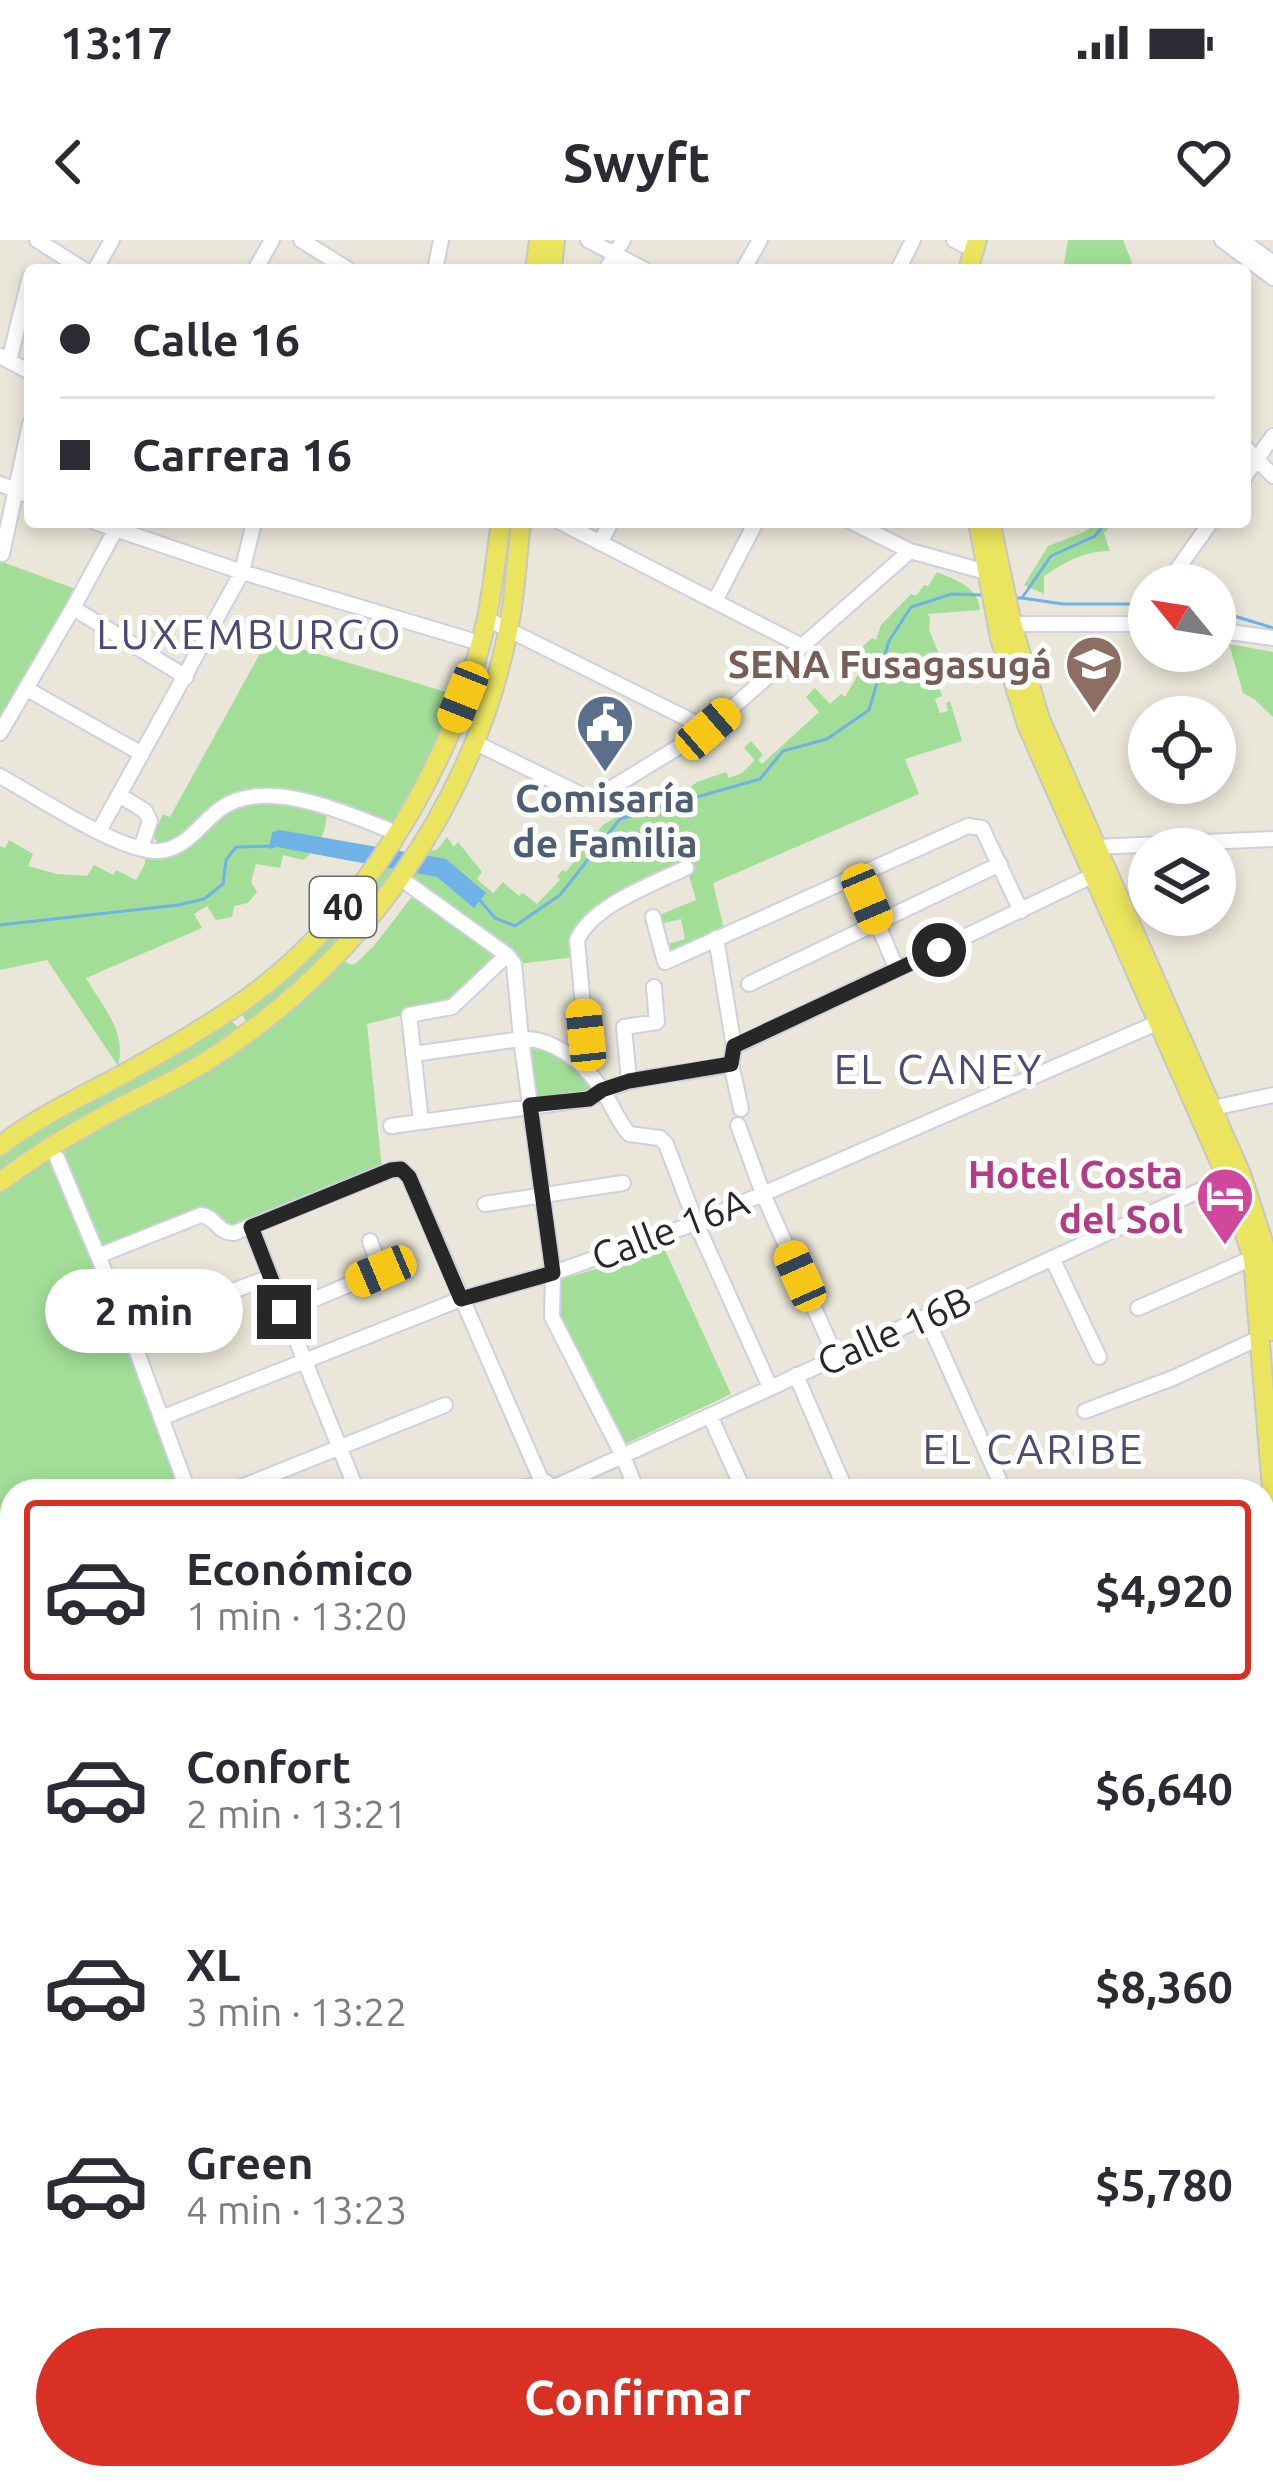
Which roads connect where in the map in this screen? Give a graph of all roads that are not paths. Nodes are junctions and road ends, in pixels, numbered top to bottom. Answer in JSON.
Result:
{"nodes":[{"id":1,"x":301,"y":240,"type":"edge"},
{"id":2,"x":588,"y":240,"type":"edge"},
{"id":3,"x":623,"y":240,"type":"edge"},
{"id":4,"x":954,"y":240,"type":"edge"},
{"id":5,"x":1222,"y":240,"type":"edge"},
{"id":6,"x":1242,"y":240,"type":"edge"},
{"id":7,"x":42,"y":243,"type":"edge"},
{"id":8,"x":615,"y":255,"type":"junction"},
{"id":9,"x":975,"y":258,"type":"edge"},
{"id":10,"x":1273,"y":263,"type":"edge"},
{"id":11,"x":75,"y":264,"type":"edge"},
{"id":12,"x":339,"y":264,"type":"edge"},
{"id":13,"x":610,"y":264,"type":"edge"},
{"id":14,"x":633,"y":264,"type":"edge"},
{"id":15,"x":1273,"y":278,"type":"edge"},
{"id":16,"x":24,"y":298,"type":"edge"},
{"id":17,"x":4,"y":358,"type":"edge"},
{"id":18,"x":1273,"y":436,"type":"edge"},
{"id":19,"x":1251,"y":453,"type":"edge"},
{"id":20,"x":1257,"y":459,"type":"junction"},
{"id":21,"x":1251,"y":468,"type":"edge"},
{"id":22,"x":1273,"y":476,"type":"edge"},
{"id":23,"x":0,"y":484,"type":"edge"},
{"id":24,"x":24,"y":494,"type":"edge"},
{"id":25,"x":116,"y":528,"type":"edge"},
{"id":26,"x":122,"y":528,"type":"edge"},
{"id":27,"x":253,"y":528,"type":"edge"},
{"id":28,"x":500,"y":528,"type":"edge"},
{"id":29,"x":520,"y":528,"type":"edge"},
{"id":30,"x":571,"y":528,"type":"edge"},
{"id":31,"x":608,"y":528,"type":"edge"},
{"id":32,"x":753,"y":528,"type":"edge"},
{"id":33,"x":864,"y":528,"type":"edge"},
{"id":34,"x":980,"y":528,"type":"edge"},
{"id":35,"x":991,"y":528,"type":"edge"},
{"id":36,"x":1207,"y":528,"type":"edge"},
{"id":37,"x":600,"y":543,"type":"junction"},
{"id":38,"x":910,"y":551,"type":"junction"},
{"id":39,"x":2,"y":554,"type":"edge"},
{"id":40,"x":1181,"y":564,"type":"edge"},
{"id":41,"x":242,"y":572,"type":"junction"},
{"id":42,"x":993,"y":573,"type":"junction"},
{"id":43,"x":715,"y":601,"type":"junction"},
{"id":44,"x":74,"y":608,"type":"junction"},
{"id":45,"x":487,"y":619,"type":"junction"},
{"id":46,"x":1005,"y":624,"type":"junction"},
{"id":47,"x":1128,"y":624,"type":"edge"},
{"id":48,"x":509,"y":628,"type":"junction"},
{"id":49,"x":1236,"y":633,"type":"edge"},
{"id":50,"x":1273,"y":638,"type":"edge"},
{"id":51,"x":480,"y":643,"type":"junction"},
{"id":52,"x":802,"y":646,"type":"junction"},
{"id":53,"x":186,"y":677,"type":"junction"},
{"id":54,"x":27,"y":689,"type":"junction"},
{"id":55,"x":708,"y":729,"type":"junction"},
{"id":56,"x":0,"y":733,"type":"edge"},
{"id":57,"x":473,"y":742,"type":"junction"},
{"id":58,"x":142,"y":754,"type":"junction"},
{"id":59,"x":433,"y":768,"type":"junction"},
{"id":60,"x":0,"y":776,"type":"edge"},
{"id":61,"x":457,"y":781,"type":"junction"},
{"id":62,"x":119,"y":795,"type":"junction"},
{"id":63,"x":100,"y":831,"type":"junction"},
{"id":64,"x":397,"y":833,"type":"junction"},
{"id":65,"x":1273,"y":839,"type":"edge"},
{"id":66,"x":1095,"y":847,"type":"junction"},
{"id":67,"x":141,"y":848,"type":"junction"},
{"id":68,"x":1000,"y":864,"type":"junction"},
{"id":69,"x":686,"y":868,"type":"dead end"},
{"id":70,"x":856,"y":875,"type":"junction"},
{"id":71,"x":1092,"y":876,"type":"junction"},
{"id":72,"x":400,"y":878,"type":"junction"},
{"id":73,"x":1021,"y":911,"type":"junction"},
{"id":74,"x":653,"y":917,"type":"dead end"},
{"id":75,"x":877,"y":923,"type":"junction"},
{"id":76,"x":716,"y":938,"type":"junction"},
{"id":77,"x":510,"y":960,"type":"junction"},
{"id":78,"x":898,"y":970,"type":"junction"},
{"id":79,"x":749,"y":984,"type":"dead end"},
{"id":80,"x":654,"y":987,"type":"dead end"},
{"id":81,"x":231,"y":1010,"type":"junction"},
{"id":82,"x":1165,"y":1019,"type":"junction"},
{"id":83,"x":249,"y":1032,"type":"junction"},
{"id":84,"x":521,"y":1039,"type":"junction"},
{"id":85,"x":734,"y":1046,"type":"junction"},
{"id":86,"x":412,"y":1054,"type":"junction"},
{"id":87,"x":731,"y":1064,"type":"junction"},
{"id":88,"x":590,"y":1073,"type":"junction"},
{"id":89,"x":629,"y":1081,"type":"junction"},
{"id":90,"x":602,"y":1090,"type":"junction"},
{"id":91,"x":1273,"y":1095,"type":"edge"},
{"id":92,"x":530,"y":1105,"type":"junction"},
{"id":93,"x":1214,"y":1108,"type":"junction"},
{"id":94,"x":421,"y":1121,"type":"junction"},
{"id":95,"x":392,"y":1126,"type":"dead end"},
{"id":96,"x":0,"y":1147,"type":"edge"},
{"id":97,"x":53,"y":1150,"type":"junction"},
{"id":98,"x":1228,"y":1178,"type":"junction"},
{"id":99,"x":0,"y":1182,"type":"edge"},
{"id":100,"x":623,"y":1183,"type":"dead end"},
{"id":101,"x":543,"y":1194,"type":"junction"},
{"id":102,"x":764,"y":1194,"type":"junction"},
{"id":103,"x":485,"y":1204,"type":"dead end"},
{"id":104,"x":696,"y":1222,"type":"junction"},
{"id":105,"x":251,"y":1227,"type":"junction"},
{"id":106,"x":370,"y":1241,"type":"dead end"},
{"id":107,"x":1262,"y":1244,"type":"edge"},
{"id":108,"x":98,"y":1256,"type":"junction"},
{"id":109,"x":1053,"y":1260,"type":"junction"},
{"id":110,"x":553,"y":1273,"type":"junction"},
{"id":111,"x":270,"y":1277,"type":"junction"},
{"id":112,"x":461,"y":1299,"type":"junction"},
{"id":113,"x":1138,"y":1308,"type":"dead end"},
{"id":114,"x":284,"y":1312,"type":"junction"},
{"id":115,"x":926,"y":1317,"type":"junction"},
{"id":116,"x":129,"y":1330,"type":"junction"},
{"id":117,"x":1266,"y":1334,"type":"edge"},
{"id":118,"x":836,"y":1357,"type":"junction"},
{"id":119,"x":1099,"y":1357,"type":"dead end"},
{"id":120,"x":304,"y":1363,"type":"junction"},
{"id":121,"x":796,"y":1375,"type":"junction"},
{"id":122,"x":770,"y":1387,"type":"junction"},
{"id":123,"x":445,"y":1405,"type":"dead end"},
{"id":124,"x":1084,"y":1412,"type":"dead end"},
{"id":125,"x":710,"y":1416,"type":"junction"},
{"id":126,"x":161,"y":1418,"type":"junction"},
{"id":127,"x":339,"y":1446,"type":"junction"},
{"id":128,"x":622,"y":1454,"type":"junction"},
{"id":129,"x":184,"y":1479,"type":"edge"},
{"id":130,"x":260,"y":1479,"type":"edge"},
{"id":131,"x":352,"y":1479,"type":"edge"},
{"id":132,"x":544,"y":1479,"type":"edge"},
{"id":133,"x":566,"y":1479,"type":"edge"},
{"id":134,"x":632,"y":1479,"type":"edge"},
{"id":135,"x":739,"y":1479,"type":"edge"},
{"id":136,"x":841,"y":1479,"type":"edge"},
{"id":137,"x":999,"y":1479,"type":"edge"},
{"id":138,"x":1272,"y":1479,"type":"edge"}],
"edges":[{"from":1,"to":12,"type":"street"},
{"from":2,"to":8,"type":"street"},
{"from":3,"to":8,"type":"street"},
{"from":4,"to":9,"type":"street"},
{"from":5,"to":15,"type":"street"},
{"from":6,"to":10,"type":"street"},
{"from":7,"to":11,"type":"street"},
{"from":8,"to":13,"type":"street"},
{"from":8,"to":14,"type":"street"},
{"from":16,"to":17,"type":"street"},
{"from":18,"to":20,"type":"street"},
{"from":19,"to":20,"type":"street"},
{"from":20,"to":21,"type":"street"},
{"from":20,"to":22,"type":"street"},
{"from":23,"to":24,"type":"street"},
{"from":24,"to":39,"type":"street"},
{"from":25,"to":44,"type":"street"},
{"from":26,"to":41,"type":"street"},
{"from":27,"to":41,"type":"street"},
{"from":28,"to":45,"type":"main road","number":"40"},
{"from":29,"to":48,"type":"main road","number":"40"},
{"from":30,"to":37,"type":"street"},
{"from":31,"to":37,"type":"street"},
{"from":32,"to":43,"type":"street"},
{"from":33,"to":38,"type":"street"},
{"from":34,"to":42,"type":"main road"},
{"from":35,"to":42,"type":"main road"},
{"from":36,"to":40,"type":"street"},
{"from":37,"to":43,"type":"street"},
{"from":38,"to":42,"type":"street"},
{"from":38,"to":52,"type":"street"},
{"from":41,"to":51,"type":"street"},
{"from":41,"to":53,"type":"street"},
{"from":42,"to":46,"type":"main road"},
{"from":43,"to":52,"type":"street"},
{"from":44,"to":53,"type":"street"},
{"from":44,"to":54,"type":"street"},
{"from":45,"to":48,"type":"street"},
{"from":45,"to":51,"type":"main road","number":"40"},
{"from":46,"to":47,"type":"street"},
{"from":46,"to":66,"type":"main road"},
{"from":46,"to":71,"type":"main road"},
{"from":48,"to":55,"type":"street"},
{"from":48,"to":57,"type":"main road","number":"40"},
{"from":49,"to":50,"type":"street"},
{"from":51,"to":59,"type":"main road","number":"40"},
{"from":52,"to":55,"type":"street"},
{"from":53,"to":58,"type":"street"},
{"from":54,"to":56,"type":"street"},
{"from":54,"to":58,"type":"street"},
{"from":55,"to":57,"type":"street"},
{"from":57,"to":61,"type":"main road","number":"40"},
{"from":58,"to":62,"type":"street"},
{"from":59,"to":61,"type":"main road"},
{"from":59,"to":64,"type":"main road","number":"40"},
{"from":60,"to":63,"type":"street"},
{"from":61,"to":72,"type":"main road","number":"40"},
{"from":62,"to":63,"type":"street"},
{"from":62,"to":67,"type":"street"},
{"from":63,"to":67,"type":"street"},
{"from":64,"to":67,"type":"street"},
{"from":64,"to":81,"type":"main road","number":"40"},
{"from":65,"to":66,"type":"street"},
{"from":66,"to":82,"type":"main road"},
{"from":68,"to":70,"type":"street"},
{"from":68,"to":73,"type":"street"},
{"from":68,"to":75,"type":"street"},
{"from":69,"to":88,"type":"street"},
{"from":70,"to":75,"type":"street"},
{"from":70,"to":76,"type":"street"},
{"from":71,"to":73,"type":"street"},
{"from":71,"to":82,"type":"main road"},
{"from":72,"to":77,"type":"street"},
{"from":72,"to":83,"type":"main road","number":"40"},
{"from":73,"to":78,"type":"street"},
{"from":74,"to":76,"type":"street"},
{"from":75,"to":78,"type":"street"},
{"from":75,"to":79,"type":"street"},
{"from":76,"to":85,"type":"street"},
{"from":77,"to":84,"type":"street"},
{"from":77,"to":86,"type":"street"},
{"from":78,"to":85,"type":"street"},
{"from":80,"to":89,"type":"street"},
{"from":81,"to":83,"type":"main road"},
{"from":81,"to":96,"type":"main road","number":"40"},
{"from":82,"to":93,"type":"main road"},
{"from":82,"to":98,"type":"main road"},
{"from":82,"to":102,"type":"street","name":"Calle 16A"},
{"from":83,"to":97,"type":"main road","number":"40"},
{"from":84,"to":86,"type":"street"},
{"from":84,"to":88,"type":"street"},
{"from":84,"to":92,"type":"street"},
{"from":85,"to":87,"type":"street"},
{"from":86,"to":94,"type":"street"},
{"from":87,"to":89,"type":"street"},
{"from":87,"to":102,"type":"street"},
{"from":88,"to":90,"type":"street"},
{"from":89,"to":90,"type":"street"},
{"from":90,"to":92,"type":"street"},
{"from":90,"to":104,"type":"street"},
{"from":91,"to":93,"type":"street"},
{"from":92,"to":94,"type":"street"},
{"from":92,"to":101,"type":"street"},
{"from":93,"to":107,"type":"main road"},
{"from":94,"to":95,"type":"street"},
{"from":97,"to":99,"type":"main road","number":"40"},
{"from":97,"to":108,"type":"street"},
{"from":98,"to":107,"type":"main road"},
{"from":98,"to":109,"type":"street","name":"Calle 16B"},
{"from":100,"to":101,"type":"street"},
{"from":101,"to":103,"type":"street"},
{"from":101,"to":110,"type":"street"},
{"from":102,"to":104,"type":"street","name":"Calle 16A"},
{"from":102,"to":118,"type":"street"},
{"from":104,"to":110,"type":"street","name":"Calle 16A"},
{"from":104,"to":122,"type":"street"},
{"from":105,"to":108,"type":"street"},
{"from":105,"to":111,"type":"street"},
{"from":105,"to":112,"type":"street"},
{"from":106,"to":114,"type":"street"},
{"from":107,"to":113,"type":"street"},
{"from":107,"to":117,"type":"main road"},
{"from":108,"to":116,"type":"street"},
{"from":109,"to":115,"type":"street","name":"Calle 16B"},
{"from":109,"to":119,"type":"street"},
{"from":110,"to":112,"type":"street","name":"Calle 16A"},
{"from":110,"to":128,"type":"street"},
{"from":111,"to":114,"type":"street"},
{"from":111,"to":116,"type":"street"},
{"from":112,"to":120,"type":"street","name":"Calle 16A"},
{"from":112,"to":132,"type":"street"},
{"from":114,"to":120,"type":"street"},
{"from":115,"to":118,"type":"street","name":"Calle 16B"},
{"from":115,"to":137,"type":"street"},
{"from":116,"to":126,"type":"street"},
{"from":117,"to":124,"type":"street"},
{"from":117,"to":138,"type":"main road"},
{"from":118,"to":121,"type":"street","name":"Calle 16B"},
{"from":120,"to":126,"type":"street","name":"Calle 16A"},
{"from":120,"to":127,"type":"street"},
{"from":121,"to":122,"type":"street","name":"Calle 16B"},
{"from":121,"to":136,"type":"street"},
{"from":122,"to":125,"type":"street","name":"Calle 16B"},
{"from":123,"to":127,"type":"street"},
{"from":125,"to":128,"type":"street","name":"Calle 16B"},
{"from":125,"to":135,"type":"street"},
{"from":126,"to":129,"type":"street"},
{"from":127,"to":130,"type":"street"},
{"from":127,"to":131,"type":"street"},
{"from":128,"to":133,"type":"street","name":"Calle 16B"},
{"from":128,"to":134,"type":"street"}]}
